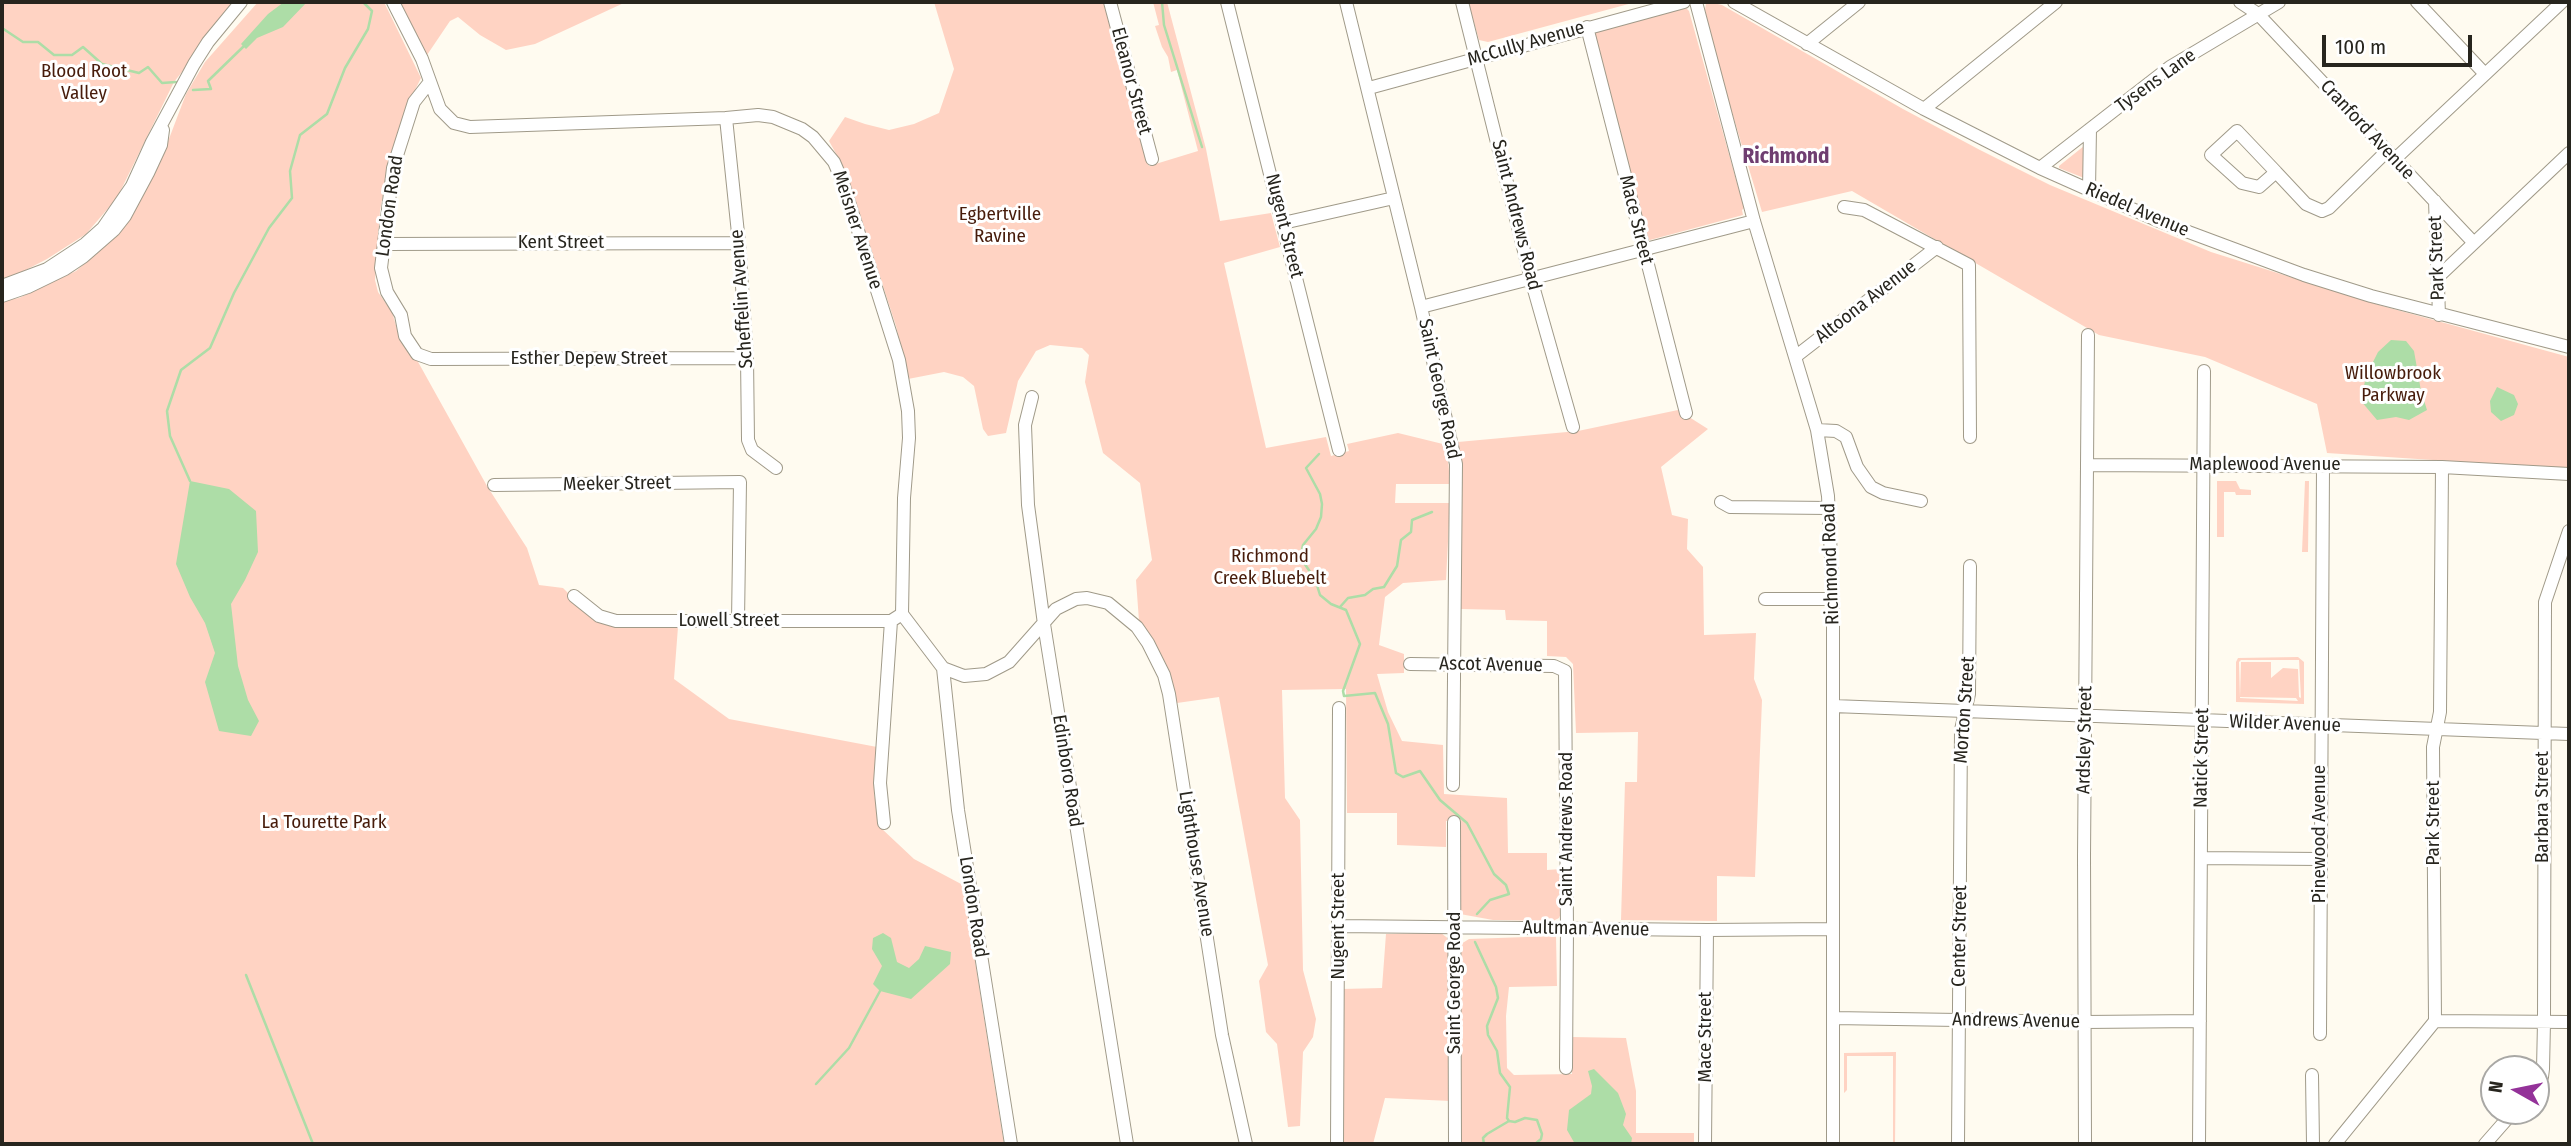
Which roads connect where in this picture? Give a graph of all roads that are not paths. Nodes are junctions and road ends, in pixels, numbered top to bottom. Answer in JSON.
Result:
{"nodes":[{"id":1,"x":241,"y":2,"type":"edge"},
{"id":2,"x":393,"y":2,"type":"edge"},
{"id":3,"x":1110,"y":2,"type":"edge"},
{"id":4,"x":1227,"y":2,"type":"edge"},
{"id":5,"x":1346,"y":2,"type":"edge"},
{"id":6,"x":1462,"y":2,"type":"edge"},
{"id":7,"x":1684,"y":2,"type":"edge"},
{"id":8,"x":1696,"y":2,"type":"edge"},
{"id":9,"x":1734,"y":2,"type":"edge"},
{"id":10,"x":1859,"y":2,"type":"edge"},
{"id":11,"x":2056,"y":2,"type":"edge"},
{"id":12,"x":2240,"y":2,"type":"edge"},
{"id":13,"x":2278,"y":2,"type":"edge"},
{"id":14,"x":2417,"y":2,"type":"edge"},
{"id":15,"x":2562,"y":2,"type":"edge"},
{"id":16,"x":2258,"y":14,"type":"junction"},
{"id":17,"x":1587,"y":27,"type":"junction"},
{"id":18,"x":1807,"y":44,"type":"junction"},
{"id":19,"x":1476,"y":58,"type":"junction"},
{"id":20,"x":2485,"y":74,"type":"junction"},
{"id":21,"x":429,"y":83,"type":"junction"},
{"id":22,"x":1369,"y":88,"type":"junction"},
{"id":23,"x":1924,"y":108,"type":"junction"},
{"id":24,"x":726,"y":118,"type":"junction"},
{"id":25,"x":164,"y":122,"type":"junction"},
{"id":26,"x":2090,"y":129,"type":"junction"},
{"id":27,"x":2569,"y":153,"type":"edge"},
{"id":28,"x":2391,"y":155,"type":"junction"},
{"id":29,"x":1152,"y":159,"type":"dead end"},
{"id":30,"x":2040,"y":168,"type":"junction"},
{"id":31,"x":2276,"y":172,"type":"junction"},
{"id":32,"x":2089,"y":190,"type":"junction"},
{"id":33,"x":1394,"y":198,"type":"junction"},
{"id":34,"x":2435,"y":201,"type":"junction"},
{"id":35,"x":1844,"y":207,"type":"dead end"},
{"id":36,"x":1755,"y":221,"type":"junction"},
{"id":37,"x":1283,"y":223,"type":"junction"},
{"id":38,"x":739,"y":243,"type":"junction"},
{"id":39,"x":2474,"y":243,"type":"junction"},
{"id":40,"x":384,"y":244,"type":"junction"},
{"id":41,"x":1937,"y":247,"type":"junction"},
{"id":42,"x":1644,"y":250,"type":"junction"},
{"id":43,"x":2437,"y":278,"type":"junction"},
{"id":44,"x":1531,"y":279,"type":"junction"},
{"id":45,"x":2,"y":286,"type":"edge"},
{"id":46,"x":2,"y":296,"type":"edge"},
{"id":47,"x":1421,"y":307,"type":"junction"},
{"id":48,"x":2438,"y":315,"type":"junction"},
{"id":49,"x":2088,"y":335,"type":"dead end"},
{"id":50,"x":2569,"y":348,"type":"edge"},
{"id":51,"x":1796,"y":357,"type":"junction"},
{"id":52,"x":747,"y":358,"type":"junction"},
{"id":53,"x":431,"y":359,"type":"joint"},
{"id":54,"x":2204,"y":371,"type":"dead end"},
{"id":55,"x":1032,"y":397,"type":"dead end"},
{"id":56,"x":1686,"y":413,"type":"dead end"},
{"id":57,"x":1573,"y":427,"type":"dead end"},
{"id":58,"x":1817,"y":430,"type":"junction"},
{"id":59,"x":1970,"y":436,"type":"dead end"},
{"id":60,"x":1339,"y":450,"type":"dead end"},
{"id":61,"x":2088,"y":465,"type":"junction"},
{"id":62,"x":2204,"y":465,"type":"junction"},
{"id":63,"x":2323,"y":466,"type":"junction"},
{"id":64,"x":2442,"y":467,"type":"junction"},
{"id":65,"x":776,"y":468,"type":"dead end"},
{"id":66,"x":2569,"y":474,"type":"edge"},
{"id":67,"x":494,"y":485,"type":"dead end"},
{"id":68,"x":1921,"y":501,"type":"dead end"},
{"id":69,"x":1721,"y":502,"type":"dead end"},
{"id":70,"x":1829,"y":508,"type":"junction"},
{"id":71,"x":2569,"y":530,"type":"edge"},
{"id":72,"x":1970,"y":566,"type":"dead end"},
{"id":73,"x":574,"y":596,"type":"dead end"},
{"id":74,"x":1765,"y":599,"type":"dead end"},
{"id":75,"x":1833,"y":599,"type":"junction"},
{"id":76,"x":897,"y":618,"type":"junction"},
{"id":77,"x":738,"y":621,"type":"junction"},
{"id":78,"x":1044,"y":624,"type":"junction"},
{"id":79,"x":1410,"y":663,"type":"dead end"},
{"id":80,"x":1455,"y":664,"type":"junction"},
{"id":81,"x":943,"y":668,"type":"junction"},
{"id":82,"x":1566,"y":675,"type":"joint"},
{"id":83,"x":1833,"y":706,"type":"junction"},
{"id":84,"x":1339,"y":708,"type":"dead end"},
{"id":85,"x":1965,"y":711,"type":"junction"},
{"id":86,"x":2085,"y":716,"type":"junction"},
{"id":87,"x":2202,"y":720,"type":"junction"},
{"id":88,"x":2320,"y":725,"type":"junction"},
{"id":89,"x":2437,"y":729,"type":"junction"},
{"id":90,"x":2543,"y":733,"type":"junction"},
{"id":91,"x":2569,"y":734,"type":"edge"},
{"id":92,"x":1453,"y":785,"type":"dead end"},
{"id":93,"x":1454,"y":822,"type":"dead end"},
{"id":94,"x":884,"y":823,"type":"dead end"},
{"id":95,"x":1961,"y":855,"type":"joint"},
{"id":96,"x":2201,"y":858,"type":"junction"},
{"id":97,"x":2320,"y":859,"type":"junction"},
{"id":98,"x":1339,"y":926,"type":"junction"},
{"id":99,"x":1455,"y":928,"type":"junction"},
{"id":100,"x":1567,"y":929,"type":"junction"},
{"id":101,"x":1833,"y":929,"type":"junction"},
{"id":102,"x":1706,"y":930,"type":"junction"},
{"id":103,"x":1833,"y":1018,"type":"junction"},
{"id":104,"x":1958,"y":1020,"type":"junction"},
{"id":105,"x":2200,"y":1021,"type":"junction"},
{"id":106,"x":2435,"y":1021,"type":"junction"},
{"id":107,"x":2084,"y":1022,"type":"junction"},
{"id":108,"x":2544,"y":1022,"type":"junction"},
{"id":109,"x":2569,"y":1022,"type":"edge"},
{"id":110,"x":2320,"y":1034,"type":"dead end"},
{"id":111,"x":2543,"y":1055,"type":"edge"},
{"id":112,"x":1566,"y":1068,"type":"dead end"},
{"id":113,"x":2312,"y":1075,"type":"dead end"},
{"id":114,"x":2502,"y":1125,"type":"edge"},
{"id":115,"x":1011,"y":1144,"type":"edge"},
{"id":116,"x":1127,"y":1144,"type":"edge"},
{"id":117,"x":1246,"y":1144,"type":"edge"},
{"id":118,"x":1336,"y":1144,"type":"edge"},
{"id":119,"x":1455,"y":1144,"type":"edge"},
{"id":120,"x":1705,"y":1144,"type":"edge"},
{"id":121,"x":1833,"y":1144,"type":"edge"},
{"id":122,"x":1958,"y":1144,"type":"edge"},
{"id":123,"x":2085,"y":1144,"type":"edge"},
{"id":124,"x":2200,"y":1144,"type":"edge"},
{"id":125,"x":2313,"y":1144,"type":"edge"},
{"id":126,"x":2335,"y":1144,"type":"edge"},
{"id":127,"x":2485,"y":1144,"type":"edge"}],
"edges":[{"from":1,"to":25,"type":"street"},
{"from":2,"to":21,"type":"street","name":"Meisner Avenue"},
{"from":3,"to":29,"type":"street","name":"Eleanor Street"},
{"from":4,"to":37,"type":"street","name":"Nugent Street"},
{"from":5,"to":22,"type":"street","name":"Saint George Road"},
{"from":6,"to":19,"type":"street","name":"Saint Andrews Road"},
{"from":7,"to":17,"type":"street","name":"McCully Avenue"},
{"from":8,"to":36,"type":"street","name":"Richmond Road"},
{"from":9,"to":18,"type":"street","name":"Riedel Avenue"},
{"from":10,"to":18,"type":"street"},
{"from":11,"to":23,"type":"street"},
{"from":12,"to":16,"type":"street","name":"Cranford Avenue"},
{"from":13,"to":16,"type":"street","name":"Tysens Lane"},
{"from":14,"to":20,"type":"street"},
{"from":15,"to":20,"type":"street"},
{"from":16,"to":26,"type":"street","name":"Tysens Lane"},
{"from":16,"to":28,"type":"street","name":"Cranford Avenue"},
{"from":17,"to":19,"type":"street","name":"McCully Avenue"},
{"from":17,"to":42,"type":"street","name":"Mace Street"},
{"from":18,"to":23,"type":"street","name":"Riedel Avenue"},
{"from":19,"to":22,"type":"street","name":"McCully Avenue"},
{"from":19,"to":44,"type":"street","name":"Saint Andrews Road"},
{"from":20,"to":28,"type":"street"},
{"from":21,"to":24,"type":"street","name":"Meisner Avenue"},
{"from":21,"to":40,"type":"street","name":"London Road"},
{"from":22,"to":33,"type":"street","name":"Saint George Road"},
{"from":23,"to":30,"type":"street","name":"Riedel Avenue"},
{"from":24,"to":38,"type":"street","name":"Scheffelin Avenue"},
{"from":24,"to":76,"type":"street","name":"Meisner Avenue"},
{"from":25,"to":45,"type":"street"},
{"from":25,"to":46,"type":"street"},
{"from":26,"to":30,"type":"street","name":"Tysens Lane"},
{"from":26,"to":32,"type":"street"},
{"from":27,"to":39,"type":"street"},
{"from":28,"to":31,"type":"street"},
{"from":28,"to":34,"type":"street","name":"Cranford Avenue"},
{"from":30,"to":32,"type":"street","name":"Riedel Avenue"},
{"from":31,"to":31,"type":"street"},
{"from":32,"to":48,"type":"street","name":"Riedel Avenue"},
{"from":33,"to":37,"type":"street"},
{"from":33,"to":47,"type":"street","name":"Saint George Road"},
{"from":34,"to":39,"type":"street","name":"Cranford Avenue"},
{"from":34,"to":43,"type":"street","name":"Park Street"},
{"from":35,"to":41,"type":"street"},
{"from":36,"to":42,"type":"street"},
{"from":36,"to":51,"type":"street","name":"Richmond Road"},
{"from":37,"to":60,"type":"street","name":"Nugent Street"},
{"from":38,"to":40,"type":"street","name":"Kent Street"},
{"from":38,"to":52,"type":"street","name":"Scheffelin Avenue"},
{"from":39,"to":43,"type":"street"},
{"from":40,"to":53,"type":"street","name":"London Road"},
{"from":41,"to":51,"type":"street","name":"Altoona Avenue"},
{"from":41,"to":59,"type":"street"},
{"from":42,"to":44,"type":"street"},
{"from":42,"to":56,"type":"street","name":"Mace Street"},
{"from":43,"to":48,"type":"street","name":"Park Street"},
{"from":44,"to":47,"type":"street"},
{"from":44,"to":57,"type":"street","name":"Saint Andrews Road"},
{"from":47,"to":80,"type":"street","name":"Saint George Road"},
{"from":48,"to":50,"type":"street","name":"Riedel Avenue"},
{"from":49,"to":61,"type":"street","name":"Ardsley Street"},
{"from":51,"to":58,"type":"street","name":"Richmond Road"},
{"from":52,"to":53,"type":"street","name":"Esther Depew Street"},
{"from":52,"to":65,"type":"street","name":"Scheffelin Avenue"},
{"from":54,"to":62,"type":"street","name":"Natick Street"},
{"from":55,"to":78,"type":"street","name":"Edinboro Road"},
{"from":58,"to":68,"type":"street"},
{"from":58,"to":70,"type":"street","name":"Richmond Road"},
{"from":61,"to":62,"type":"street","name":"Maplewood Avenue"},
{"from":61,"to":86,"type":"street","name":"Ardsley Street"},
{"from":62,"to":63,"type":"street","name":"Maplewood Avenue"},
{"from":62,"to":87,"type":"street","name":"Natick Street"},
{"from":63,"to":64,"type":"street","name":"Maplewood Avenue"},
{"from":63,"to":88,"type":"street","name":"Pinewood Avenue"},
{"from":64,"to":66,"type":"street","name":"Maplewood Avenue"},
{"from":64,"to":89,"type":"street","name":"Park Street"},
{"from":67,"to":77,"type":"street","name":"Meeker Street"},
{"from":69,"to":70,"type":"street"},
{"from":70,"to":75,"type":"street","name":"Richmond Road"},
{"from":71,"to":90,"type":"street","name":"Barbara Street"},
{"from":72,"to":85,"type":"street","name":"Morton Street"},
{"from":73,"to":77,"type":"street","name":"Lowell Street"},
{"from":74,"to":75,"type":"street"},
{"from":75,"to":83,"type":"street","name":"Richmond Road"},
{"from":76,"to":77,"type":"street","name":"Lowell Street"},
{"from":76,"to":81,"type":"street"},
{"from":76,"to":94,"type":"street","name":"Meisner Avenue"},
{"from":78,"to":81,"type":"street"},
{"from":78,"to":116,"type":"street","name":"Edinboro Road"},
{"from":78,"to":117,"type":"street","name":"Lighthouse Avenue"},
{"from":79,"to":80,"type":"street","name":"Ascot Avenue"},
{"from":80,"to":82,"type":"street","name":"Ascot Avenue"},
{"from":80,"to":92,"type":"street","name":"Saint George Road"},
{"from":81,"to":115,"type":"street","name":"London Road"},
{"from":82,"to":100,"type":"street","name":"Saint Andrews Road"},
{"from":83,"to":85,"type":"street","name":"Wilder Avenue"},
{"from":83,"to":101,"type":"street","name":"Richmond Road"},
{"from":84,"to":98,"type":"street","name":"Nugent Street"},
{"from":85,"to":86,"type":"street","name":"Wilder Avenue"},
{"from":85,"to":95,"type":"street","name":"Morton Street"},
{"from":86,"to":87,"type":"street","name":"Wilder Avenue"},
{"from":86,"to":107,"type":"street","name":"Ardsley Street"},
{"from":87,"to":88,"type":"street","name":"Wilder Avenue"},
{"from":87,"to":96,"type":"street","name":"Natick Street"},
{"from":88,"to":89,"type":"street","name":"Wilder Avenue"},
{"from":88,"to":97,"type":"street","name":"Pinewood Avenue"},
{"from":89,"to":90,"type":"street","name":"Wilder Avenue"},
{"from":89,"to":106,"type":"street","name":"Park Street"},
{"from":90,"to":91,"type":"street","name":"Wilder Avenue"},
{"from":90,"to":108,"type":"street","name":"Barbara Street"},
{"from":93,"to":99,"type":"street","name":"Saint George Road"},
{"from":95,"to":104,"type":"street","name":"Center Street"},
{"from":96,"to":97,"type":"street"},
{"from":96,"to":105,"type":"street","name":"Natick Street"},
{"from":97,"to":110,"type":"street","name":"Pinewood Avenue"},
{"from":98,"to":99,"type":"street","name":"Aultman Avenue"},
{"from":98,"to":118,"type":"street","name":"Nugent Street"},
{"from":99,"to":100,"type":"street","name":"Aultman Avenue"},
{"from":99,"to":119,"type":"street","name":"Saint George Road"},
{"from":100,"to":102,"type":"street","name":"Aultman Avenue"},
{"from":100,"to":112,"type":"street","name":"Saint Andrews Road"},
{"from":101,"to":102,"type":"street","name":"Aultman Avenue"},
{"from":101,"to":103,"type":"street","name":"Richmond Road"},
{"from":102,"to":120,"type":"street","name":"Mace Street"},
{"from":103,"to":104,"type":"street","name":"Andrews Avenue"},
{"from":103,"to":121,"type":"street","name":"Richmond Road"},
{"from":104,"to":107,"type":"street","name":"Andrews Avenue"},
{"from":104,"to":122,"type":"street","name":"Center Street"},
{"from":105,"to":107,"type":"street","name":"Andrews Avenue"},
{"from":105,"to":124,"type":"street","name":"Natick Street"},
{"from":106,"to":108,"type":"street"},
{"from":106,"to":126,"type":"street"},
{"from":107,"to":123,"type":"street","name":"Ardsley Street"},
{"from":108,"to":109,"type":"street"},
{"from":108,"to":111,"type":"street","name":"Barbara Street"},
{"from":113,"to":125,"type":"street"},
{"from":114,"to":127,"type":"street"}]}
